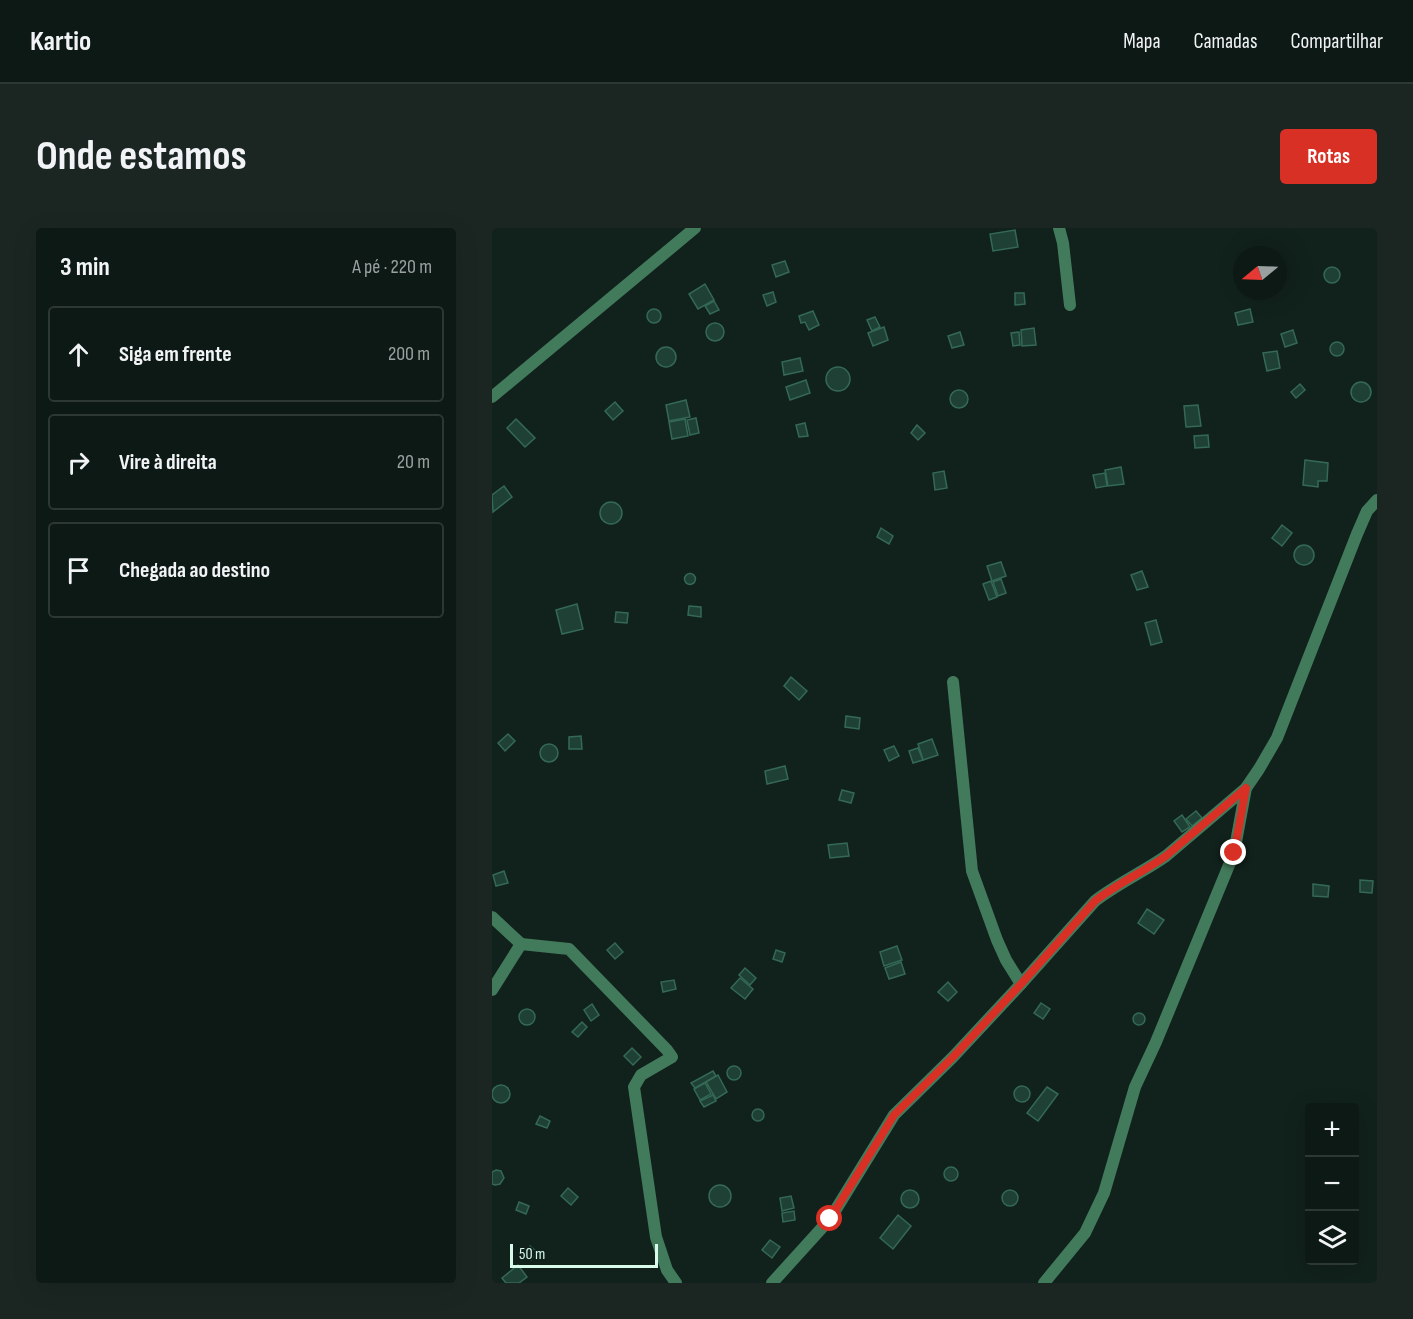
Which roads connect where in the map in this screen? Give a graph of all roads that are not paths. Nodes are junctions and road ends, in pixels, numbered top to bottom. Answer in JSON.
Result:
{"nodes":[{"id":1,"x":695,"y":228,"type":"edge"},
{"id":2,"x":1059,"y":228,"type":"edge"},
{"id":3,"x":1070,"y":305,"type":"dead end"},
{"id":4,"x":492,"y":397,"type":"edge"},
{"id":5,"x":1377,"y":500,"type":"edge"},
{"id":6,"x":953,"y":682,"type":"dead end"},
{"id":7,"x":1246,"y":788,"type":"junction"},
{"id":8,"x":492,"y":917,"type":"edge"},
{"id":9,"x":521,"y":944,"type":"junction"},
{"id":10,"x":1021,"y":984,"type":"junction"},
{"id":11,"x":492,"y":990,"type":"edge"},
{"id":12,"x":676,"y":1283,"type":"edge"},
{"id":13,"x":772,"y":1283,"type":"edge"},
{"id":14,"x":1044,"y":1283,"type":"edge"}],
"edges":[{"from":1,"to":4,"type":"street"},
{"from":2,"to":3,"type":"street"},
{"from":5,"to":7,"type":"street"},
{"from":6,"to":10,"type":"street"},
{"from":7,"to":10,"type":"street"},
{"from":7,"to":14,"type":"street"},
{"from":8,"to":9,"type":"street"},
{"from":9,"to":11,"type":"street"},
{"from":9,"to":12,"type":"street"},
{"from":10,"to":13,"type":"street"}]}
